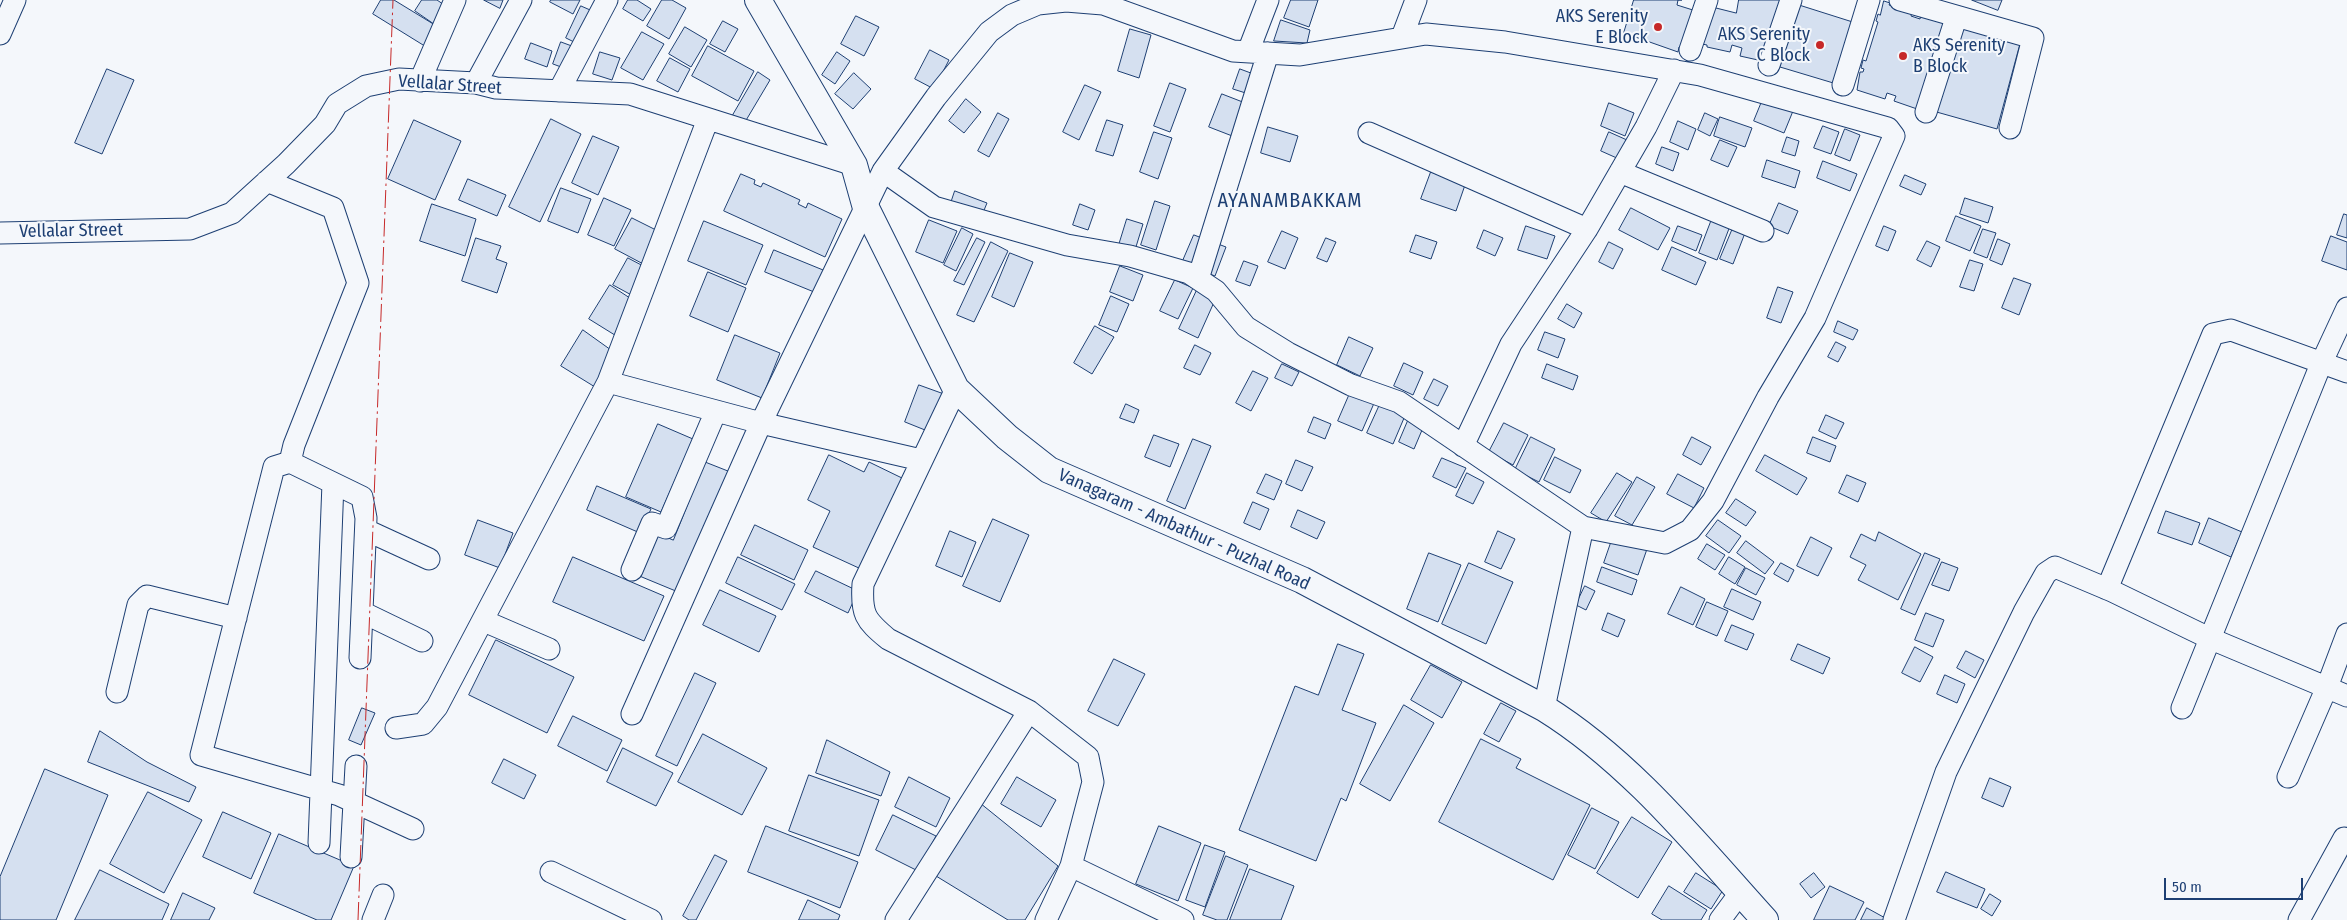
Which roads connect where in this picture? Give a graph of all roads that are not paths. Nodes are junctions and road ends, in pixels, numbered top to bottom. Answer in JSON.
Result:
{"nodes":[{"id":1,"x":15,"y":0,"type":"edge"},
{"id":2,"x":456,"y":0,"type":"edge"},
{"id":3,"x":520,"y":0,"type":"edge"},
{"id":4,"x":607,"y":0,"type":"edge"},
{"id":5,"x":758,"y":0,"type":"edge"},
{"id":6,"x":1268,"y":0,"type":"edge"},
{"id":7,"x":1416,"y":0,"type":"edge"},
{"id":8,"x":1707,"y":0,"type":"edge"},
{"id":9,"x":1791,"y":0,"type":"edge"},
{"id":10,"x":1869,"y":0,"type":"edge"},
{"id":11,"x":1900,"y":0,"type":"edge"},
{"id":12,"x":1104,"y":2,"type":"edge"},
{"id":13,"x":1956,"y":18,"type":"junction"},
{"id":14,"x":0,"y":34,"type":"edge"},
{"id":15,"x":1402,"y":38,"type":"junction"},
{"id":16,"x":1690,"y":50,"type":"dead end"},
{"id":17,"x":1258,"y":53,"type":"junction"},
{"id":18,"x":1769,"y":65,"type":"dead end"},
{"id":19,"x":1674,"y":70,"type":"junction"},
{"id":20,"x":420,"y":81,"type":"junction"},
{"id":21,"x":476,"y":83,"type":"junction"},
{"id":22,"x":1844,"y":85,"type":"dead end"},
{"id":23,"x":559,"y":91,"type":"junction"},
{"id":24,"x":1926,"y":112,"type":"dead end"},
{"id":25,"x":708,"y":119,"type":"junction"},
{"id":26,"x":2010,"y":128,"type":"dead end"},
{"id":27,"x":1368,"y":133,"type":"dead end"},
{"id":28,"x":854,"y":165,"type":"junction"},
{"id":29,"x":883,"y":171,"type":"junction"},
{"id":30,"x":1620,"y":172,"type":"junction"},
{"id":31,"x":267,"y":182,"type":"junction"},
{"id":32,"x":866,"y":208,"type":"junction"},
{"id":33,"x":1587,"y":229,"type":"junction"},
{"id":34,"x":1763,"y":231,"type":"dead end"},
{"id":35,"x":0,"y":233,"type":"edge"},
{"id":36,"x":1198,"y":279,"type":"junction"},
{"id":37,"x":2347,"y":308,"type":"edge"},
{"id":38,"x":2321,"y":364,"type":"junction"},
{"id":39,"x":2347,"y":372,"type":"edge"},
{"id":40,"x":608,"y":382,"type":"junction"},
{"id":41,"x":956,"y":390,"type":"junction"},
{"id":42,"x":716,"y":411,"type":"junction"},
{"id":43,"x":761,"y":423,"type":"junction"},
{"id":44,"x":1463,"y":446,"type":"junction"},
{"id":45,"x":921,"y":460,"type":"junction"},
{"id":46,"x":290,"y":462,"type":"junction"},
{"id":47,"x":333,"y":482,"type":"junction"},
{"id":48,"x":1583,"y":527,"type":"junction"},
{"id":49,"x":366,"y":530,"type":"junction"},
{"id":50,"x":429,"y":559,"type":"dead end"},
{"id":51,"x":632,"y":570,"type":"dead end"},
{"id":52,"x":2107,"y":589,"type":"junction"},
{"id":53,"x":362,"y":612,"type":"junction"},
{"id":54,"x":236,"y":618,"type":"junction"},
{"id":55,"x":484,"y":621,"type":"junction"},
{"id":56,"x":2347,"y":634,"type":"edge"},
{"id":57,"x":2209,"y":638,"type":"junction"},
{"id":58,"x":422,"y":641,"type":"dead end"},
{"id":59,"x":549,"y":649,"type":"dead end"},
{"id":60,"x":360,"y":658,"type":"dead end"},
{"id":61,"x":2327,"y":687,"type":"junction"},
{"id":62,"x":116,"y":692,"type":"dead end"},
{"id":63,"x":2347,"y":696,"type":"edge"},
{"id":64,"x":1544,"y":708,"type":"junction"},
{"id":65,"x":2182,"y":708,"type":"dead end"},
{"id":66,"x":1029,"y":711,"type":"junction"},
{"id":67,"x":632,"y":714,"type":"dead end"},
{"id":68,"x":396,"y":728,"type":"dead end"},
{"id":69,"x":356,"y":766,"type":"dead end"},
{"id":70,"x":2288,"y":777,"type":"dead end"},
{"id":71,"x":320,"y":789,"type":"junction"},
{"id":72,"x":354,"y":802,"type":"junction"},
{"id":73,"x":413,"y":829,"type":"dead end"},
{"id":74,"x":2344,"y":838,"type":"dead end"},
{"id":75,"x":318,"y":843,"type":"dead end"},
{"id":76,"x":351,"y":857,"type":"dead end"},
{"id":77,"x":1071,"y":866,"type":"junction"},
{"id":78,"x":551,"y":872,"type":"dead end"},
{"id":79,"x":1740,"y":893,"type":"junction"},
{"id":80,"x":383,"y":895,"type":"dead end"},
{"id":81,"x":373,"y":920,"type":"edge"},
{"id":82,"x":651,"y":920,"type":"edge"},
{"id":83,"x":896,"y":920,"type":"edge"},
{"id":84,"x":1046,"y":920,"type":"edge"},
{"id":85,"x":1183,"y":920,"type":"edge"},
{"id":86,"x":1720,"y":920,"type":"edge"},
{"id":87,"x":1765,"y":920,"type":"edge"},
{"id":88,"x":1894,"y":920,"type":"edge"},
{"id":89,"x":2300,"y":920,"type":"edge"}],
"edges":[{"from":1,"to":14,"type":"street"},
{"from":2,"to":20,"type":"street"},
{"from":3,"to":21,"type":"street"},
{"from":4,"to":23,"type":"street"},
{"from":5,"to":28,"type":"main road","name":"Vanagaram - Ambathur - Puzhal Road"},
{"from":6,"to":17,"type":"street"},
{"from":7,"to":15,"type":"street"},
{"from":8,"to":16,"type":"street"},
{"from":9,"to":18,"type":"street"},
{"from":10,"to":22,"type":"street"},
{"from":11,"to":13,"type":"street"},
{"from":12,"to":17,"type":"street"},
{"from":12,"to":29,"type":"street"},
{"from":13,"to":24,"type":"street"},
{"from":13,"to":26,"type":"street"},
{"from":15,"to":17,"type":"street"},
{"from":15,"to":19,"type":"street"},
{"from":17,"to":36,"type":"street"},
{"from":19,"to":30,"type":"street"},
{"from":19,"to":48,"type":"street"},
{"from":20,"to":21,"type":"street","name":"Vellalar Street"},
{"from":20,"to":31,"type":"street","name":"Vellalar Street"},
{"from":21,"to":23,"type":"street","name":"Vellalar Street"},
{"from":23,"to":25,"type":"street","name":"Vellalar Street"},
{"from":25,"to":28,"type":"street","name":"Vellalar Street"},
{"from":25,"to":40,"type":"street"},
{"from":27,"to":33,"type":"street"},
{"from":28,"to":32,"type":"main road","name":"Vanagaram - Ambathur - Puzhal Road"},
{"from":29,"to":32,"type":"street"},
{"from":29,"to":36,"type":"street"},
{"from":30,"to":33,"type":"street"},
{"from":30,"to":34,"type":"street"},
{"from":31,"to":35,"type":"street","name":"Vellalar Street"},
{"from":31,"to":46,"type":"street"},
{"from":32,"to":41,"type":"main road","name":"Vanagaram - Ambathur - Puzhal Road"},
{"from":32,"to":43,"type":"street"},
{"from":33,"to":44,"type":"street"},
{"from":36,"to":44,"type":"street"},
{"from":37,"to":38,"type":"street"},
{"from":38,"to":39,"type":"street"},
{"from":38,"to":52,"type":"street"},
{"from":38,"to":57,"type":"street"},
{"from":40,"to":42,"type":"street"},
{"from":40,"to":55,"type":"street"},
{"from":41,"to":45,"type":"street"},
{"from":41,"to":64,"type":"main road","name":"Vanagaram - Ambathur - Puzhal Road"},
{"from":42,"to":43,"type":"street"},
{"from":42,"to":51,"type":"street"},
{"from":43,"to":45,"type":"street"},
{"from":43,"to":67,"type":"street"},
{"from":44,"to":48,"type":"street"},
{"from":45,"to":66,"type":"street"},
{"from":46,"to":47,"type":"street"},
{"from":46,"to":54,"type":"street"},
{"from":47,"to":49,"type":"street"},
{"from":47,"to":71,"type":"street"},
{"from":48,"to":64,"type":"street"},
{"from":49,"to":50,"type":"street"},
{"from":49,"to":53,"type":"street"},
{"from":52,"to":57,"type":"street"},
{"from":52,"to":88,"type":"street"},
{"from":53,"to":58,"type":"street"},
{"from":53,"to":60,"type":"street"},
{"from":54,"to":62,"type":"street"},
{"from":54,"to":71,"type":"street"},
{"from":55,"to":59,"type":"street"},
{"from":55,"to":68,"type":"street"},
{"from":56,"to":61,"type":"street"},
{"from":57,"to":61,"type":"street"},
{"from":57,"to":65,"type":"street"},
{"from":61,"to":63,"type":"street"},
{"from":61,"to":70,"type":"street"},
{"from":64,"to":79,"type":"main road","name":"Vanagaram - Ambathur - Puzhal Road"},
{"from":66,"to":77,"type":"street"},
{"from":66,"to":83,"type":"street"},
{"from":69,"to":72,"type":"street"},
{"from":71,"to":72,"type":"street"},
{"from":71,"to":75,"type":"street"},
{"from":72,"to":73,"type":"street"},
{"from":72,"to":76,"type":"street"},
{"from":74,"to":89,"type":"street"},
{"from":77,"to":84,"type":"street"},
{"from":77,"to":85,"type":"street"},
{"from":78,"to":82,"type":"street"},
{"from":79,"to":86,"type":"street"},
{"from":79,"to":87,"type":"main road","name":"Vanagaram - Ambathur - Puzhal Road"},
{"from":80,"to":81,"type":"street"}]}
